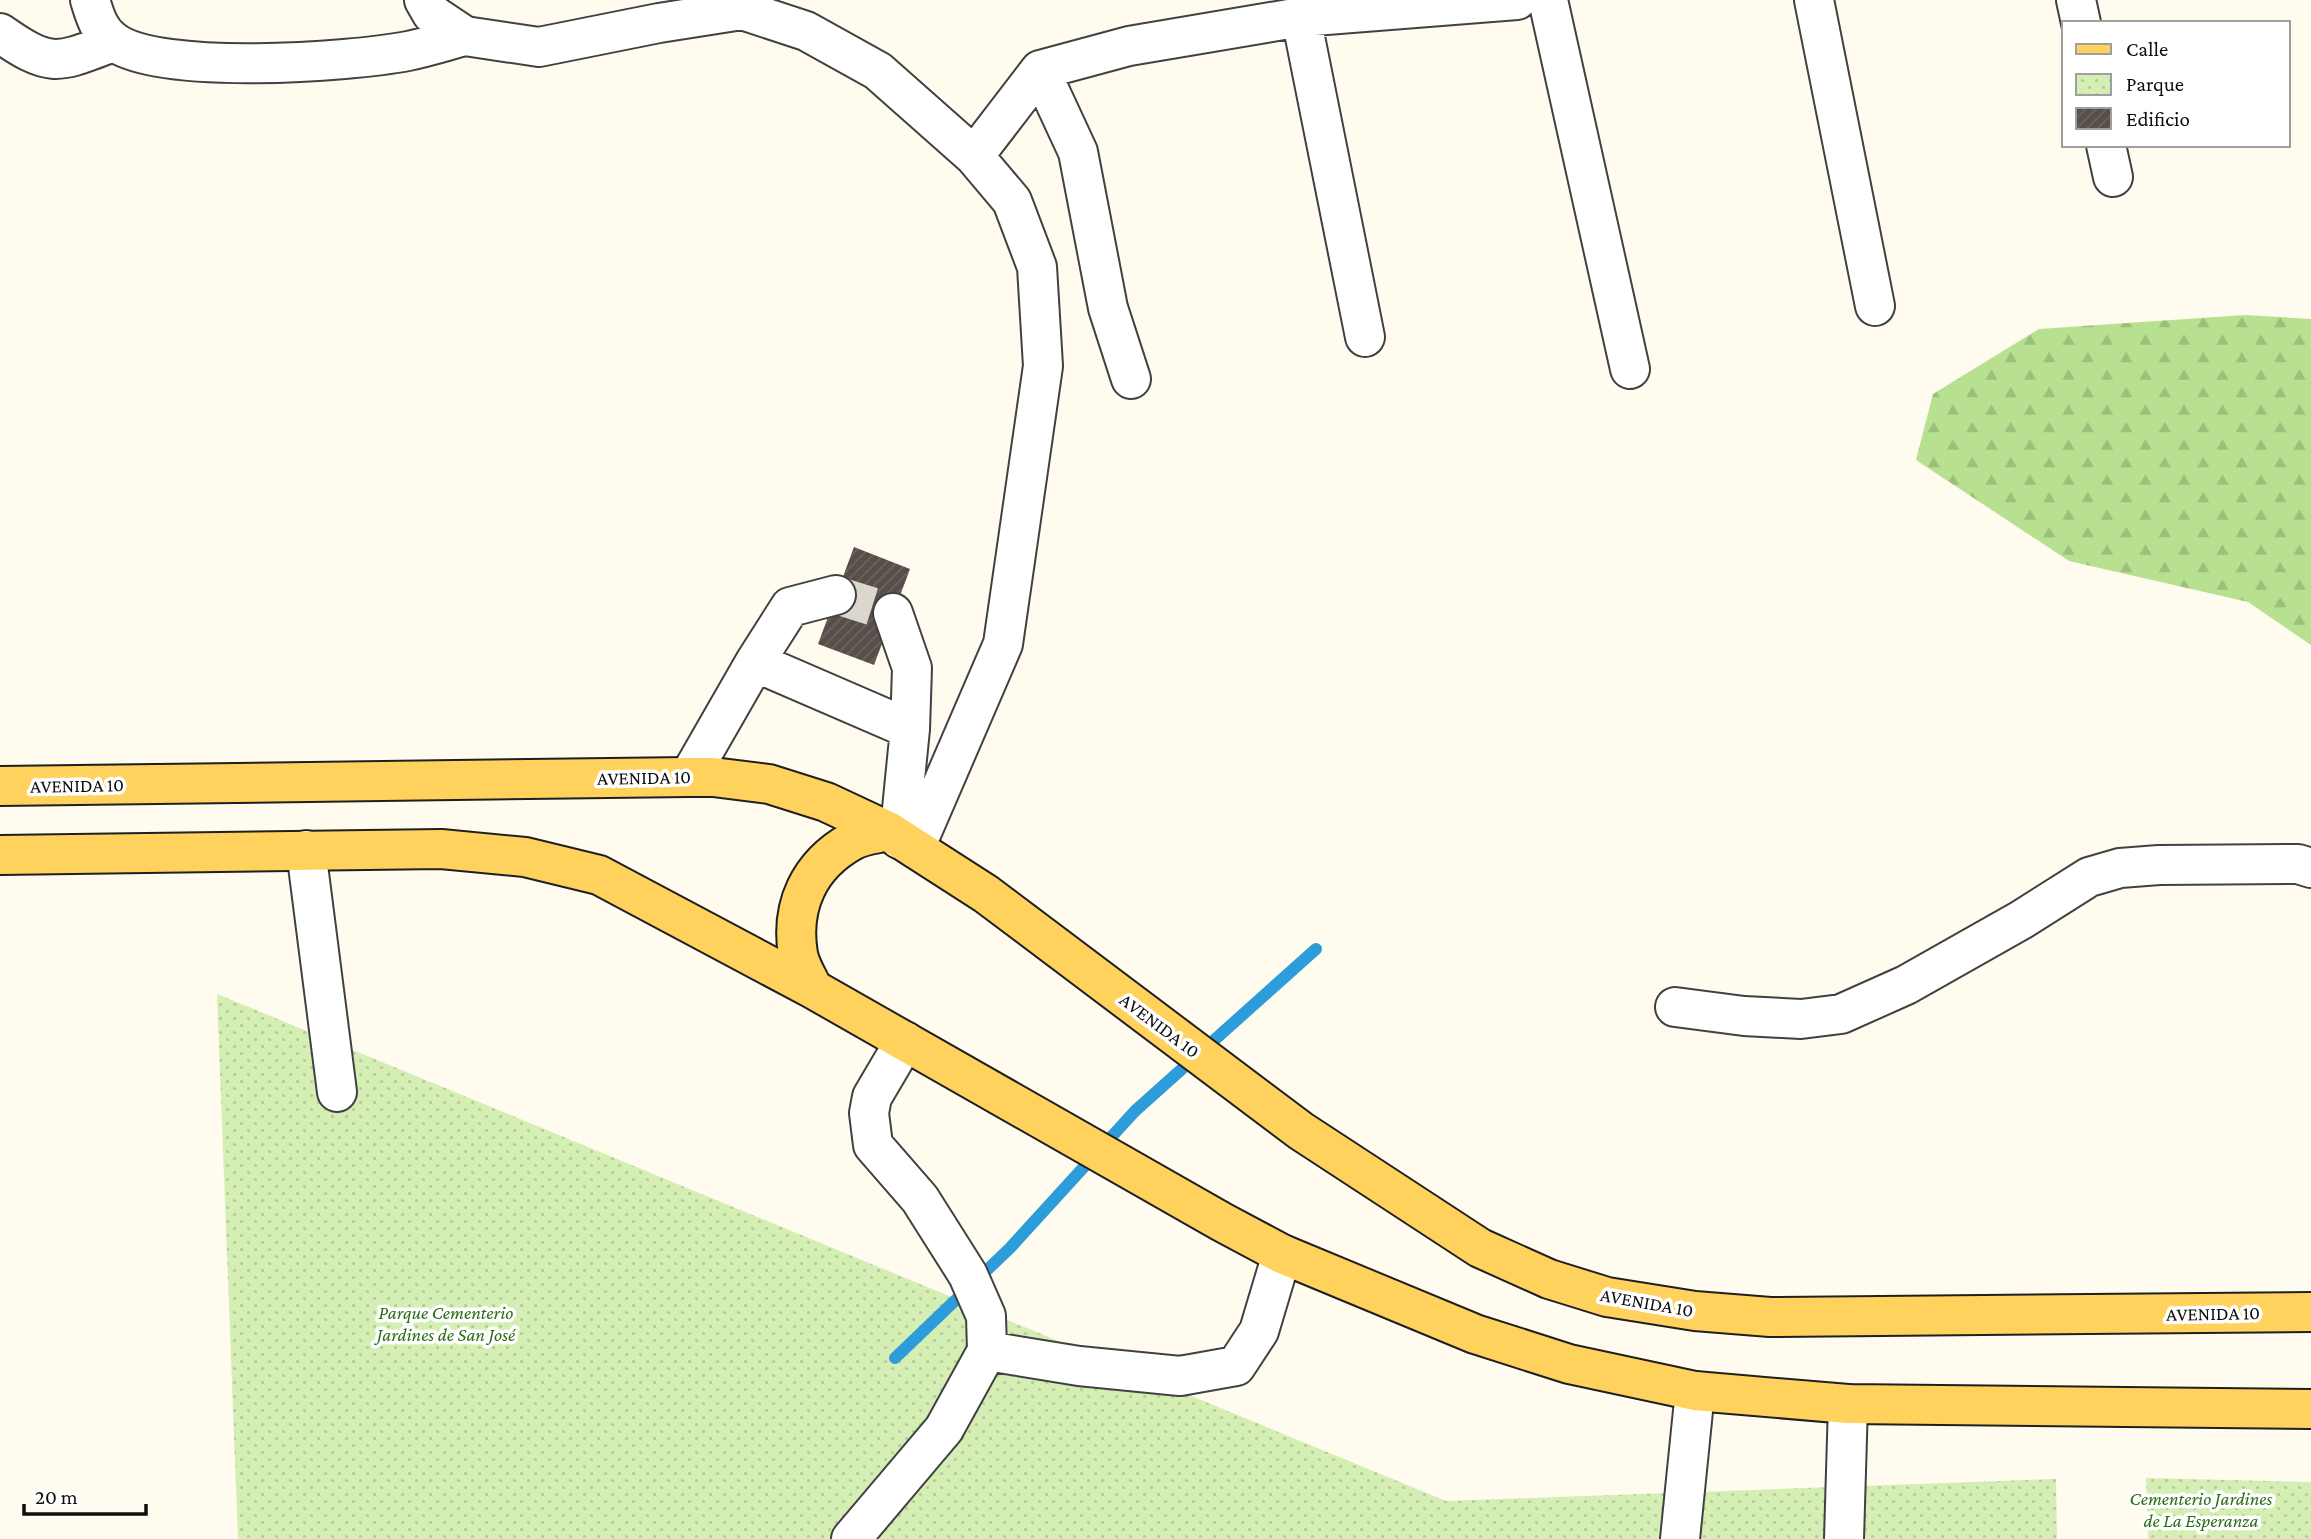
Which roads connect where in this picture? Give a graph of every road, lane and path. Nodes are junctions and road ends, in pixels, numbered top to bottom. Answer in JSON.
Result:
{"nodes":[{"id":1,"x":90,"y":0,"type":"edge"},
{"id":2,"x":424,"y":0,"type":"edge"},
{"id":3,"x":1517,"y":0,"type":"edge"},
{"id":4,"x":1548,"y":0,"type":"edge"},
{"id":5,"x":1814,"y":0,"type":"edge"},
{"id":6,"x":2076,"y":0,"type":"edge"},
{"id":7,"x":1301,"y":17,"type":"junction"},
{"id":8,"x":2081,"y":21,"type":"edge"},
{"id":9,"x":0,"y":33,"type":"edge"},
{"id":10,"x":465,"y":36,"type":"junction"},
{"id":11,"x":113,"y":42,"type":"junction"},
{"id":12,"x":1040,"y":70,"type":"junction"},
{"id":13,"x":974,"y":156,"type":"junction"},
{"id":14,"x":1875,"y":306,"type":"dead end"},
{"id":15,"x":1365,"y":337,"type":"dead end"},
{"id":16,"x":1630,"y":369,"type":"dead end"},
{"id":17,"x":1131,"y":379,"type":"dead end"},
{"id":18,"x":836,"y":595,"type":"tunnel mouth"},
{"id":19,"x":894,"y":614,"type":"dead end"},
{"id":20,"x":755,"y":662,"type":"junction"},
{"id":21,"x":910,"y":729,"type":"junction"},
{"id":22,"x":689,"y":777,"type":"junction"},
{"id":23,"x":0,"y":786,"type":"edge"},
{"id":24,"x":901,"y":840,"type":"junction"},
{"id":25,"x":306,"y":850,"type":"junction"},
{"id":26,"x":0,"y":855,"type":"edge"},
{"id":27,"x":2311,"y":868,"type":"edge"},
{"id":28,"x":813,"y":989,"type":"junction"},
{"id":29,"x":1675,"y":1007,"type":"dead end"},
{"id":30,"x":917,"y":1048,"type":"junction"},
{"id":31,"x":337,"y":1093,"type":"dead end"},
{"id":32,"x":1282,"y":1254,"type":"junction"},
{"id":33,"x":2311,"y":1312,"type":"edge"},
{"id":34,"x":987,"y":1334,"type":"junction"},
{"id":35,"x":1695,"y":1391,"type":"junction"},
{"id":36,"x":1848,"y":1404,"type":"junction"},
{"id":37,"x":2311,"y":1409,"type":"edge"},
{"id":38,"x":851,"y":1539,"type":"edge"},
{"id":39,"x":1680,"y":1539,"type":"edge"},
{"id":40,"x":1844,"y":1539,"type":"edge"}],
"edges":[{"from":1,"to":11,"type":"street"},
{"from":2,"to":10,"type":"street"},
{"from":3,"to":7,"type":"street"},
{"from":4,"to":16,"type":"street"},
{"from":5,"to":14,"type":"street"},
{"from":6,"to":8,"type":"street"},
{"from":7,"to":12,"type":"street"},
{"from":7,"to":15,"type":"street"},
{"from":9,"to":11,"type":"street"},
{"from":10,"to":11,"type":"street"},
{"from":10,"to":13,"type":"street"},
{"from":12,"to":13,"type":"street"},
{"from":12,"to":17,"type":"street"},
{"from":13,"to":24,"type":"street"},
{"from":18,"to":20,"type":"street"},
{"from":19,"to":21,"type":"street"},
{"from":20,"to":21,"type":"street"},
{"from":20,"to":22,"type":"street"},
{"from":21,"to":24,"type":"street"},
{"from":22,"to":23,"type":"main road","name":"AVENIDA 10"},
{"from":22,"to":24,"type":"main road","name":"AVENIDA 10"},
{"from":24,"to":28,"type":"main road"},
{"from":24,"to":33,"type":"main road","name":"AVENIDA 10"},
{"from":25,"to":26,"type":"main road"},
{"from":25,"to":28,"type":"main road"},
{"from":25,"to":31,"type":"street"},
{"from":27,"to":29,"type":"street"},
{"from":28,"to":30,"type":"main road"},
{"from":30,"to":32,"type":"main road"},
{"from":30,"to":34,"type":"street"},
{"from":32,"to":34,"type":"street"},
{"from":32,"to":35,"type":"main road"},
{"from":34,"to":38,"type":"street"},
{"from":35,"to":36,"type":"main road"},
{"from":35,"to":39,"type":"street"},
{"from":36,"to":37,"type":"main road"},
{"from":36,"to":40,"type":"street"}]}
